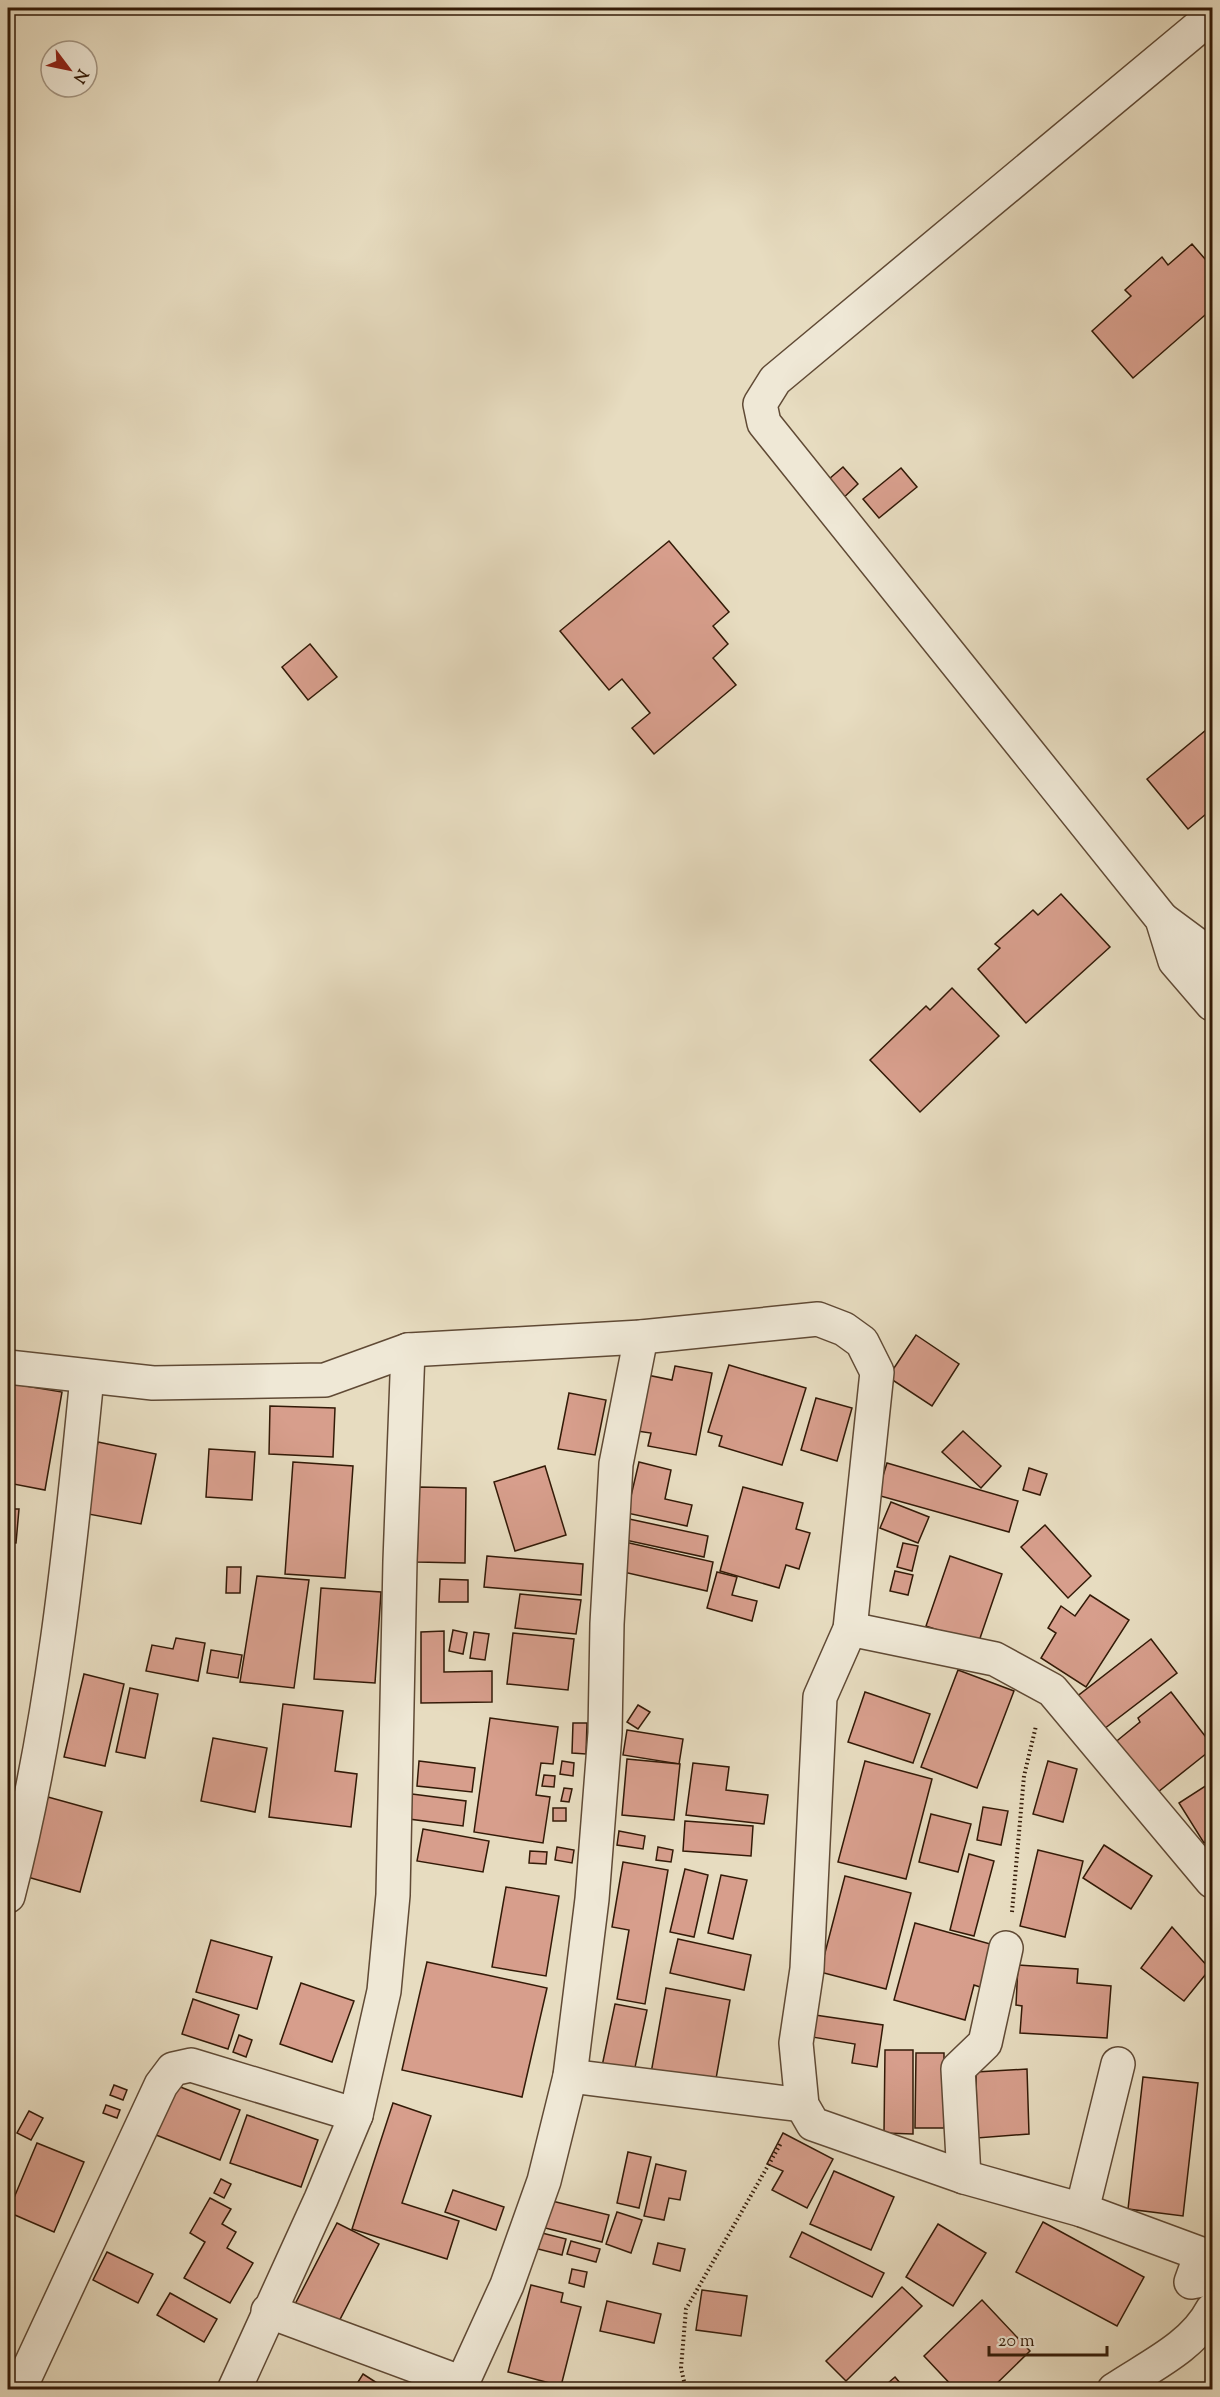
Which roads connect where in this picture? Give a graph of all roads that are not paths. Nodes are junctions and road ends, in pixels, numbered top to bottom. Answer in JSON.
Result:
{"nodes":[{"id":1,"x":1212,"y":16,"type":"edge"},
{"id":2,"x":1162,"y":919,"type":"junction"},
{"id":3,"x":1212,"y":956,"type":"edge"},
{"id":4,"x":1212,"y":1004,"type":"edge"},
{"id":5,"x":641,"y":1337,"type":"junction"},
{"id":6,"x":408,"y":1350,"type":"junction"},
{"id":7,"x":8,"y":1367,"type":"edge"},
{"id":8,"x":87,"y":1377,"type":"junction"},
{"id":9,"x":850,"y":1629,"type":"junction"},
{"id":10,"x":17,"y":1820,"type":"edge"},
{"id":11,"x":1212,"y":1881,"type":"edge"},
{"id":12,"x":8,"y":1896,"type":"edge"},
{"id":13,"x":1006,"y":1948,"type":"road end"},
{"id":14,"x":1118,"y":2064,"type":"dead end"},
{"id":15,"x":570,"y":2076,"type":"junction"},
{"id":16,"x":802,"y":2105,"type":"junction"},
{"id":17,"x":356,"y":2115,"type":"junction"},
{"id":18,"x":964,"y":2177,"type":"junction"},
{"id":19,"x":1082,"y":2210,"type":"junction"},
{"id":20,"x":1205,"y":2275,"type":"edge"},
{"id":21,"x":1212,"y":2310,"type":"edge"},
{"id":22,"x":268,"y":2311,"type":"junction"},
{"id":23,"x":460,"y":2386,"type":"edge"},
{"id":24,"x":19,"y":2390,"type":"edge"},
{"id":25,"x":234,"y":2390,"type":"edge"},
{"id":26,"x":1114,"y":2390,"type":"edge"}],
"edges":[{"from":1,"to":2,"type":"street"},
{"from":2,"to":3,"type":"street"},
{"from":2,"to":4,"type":"street"},
{"from":5,"to":6,"type":"street"},
{"from":5,"to":9,"type":"street"},
{"from":5,"to":15,"type":"street"},
{"from":6,"to":8,"type":"street"},
{"from":6,"to":17,"type":"street"},
{"from":7,"to":8,"type":"street"},
{"from":8,"to":10,"type":"street"},
{"from":9,"to":11,"type":"street"},
{"from":9,"to":16,"type":"street"},
{"from":10,"to":12,"type":"street"},
{"from":13,"to":18,"type":"street"},
{"from":14,"to":19,"type":"street"},
{"from":15,"to":16,"type":"street"},
{"from":15,"to":23,"type":"street"},
{"from":16,"to":18,"type":"street"},
{"from":17,"to":22,"type":"street"},
{"from":17,"to":24,"type":"street"},
{"from":18,"to":19,"type":"street"},
{"from":19,"to":20,"type":"street"},
{"from":21,"to":26,"type":"street"},
{"from":22,"to":23,"type":"street"},
{"from":22,"to":25,"type":"street"}]}
